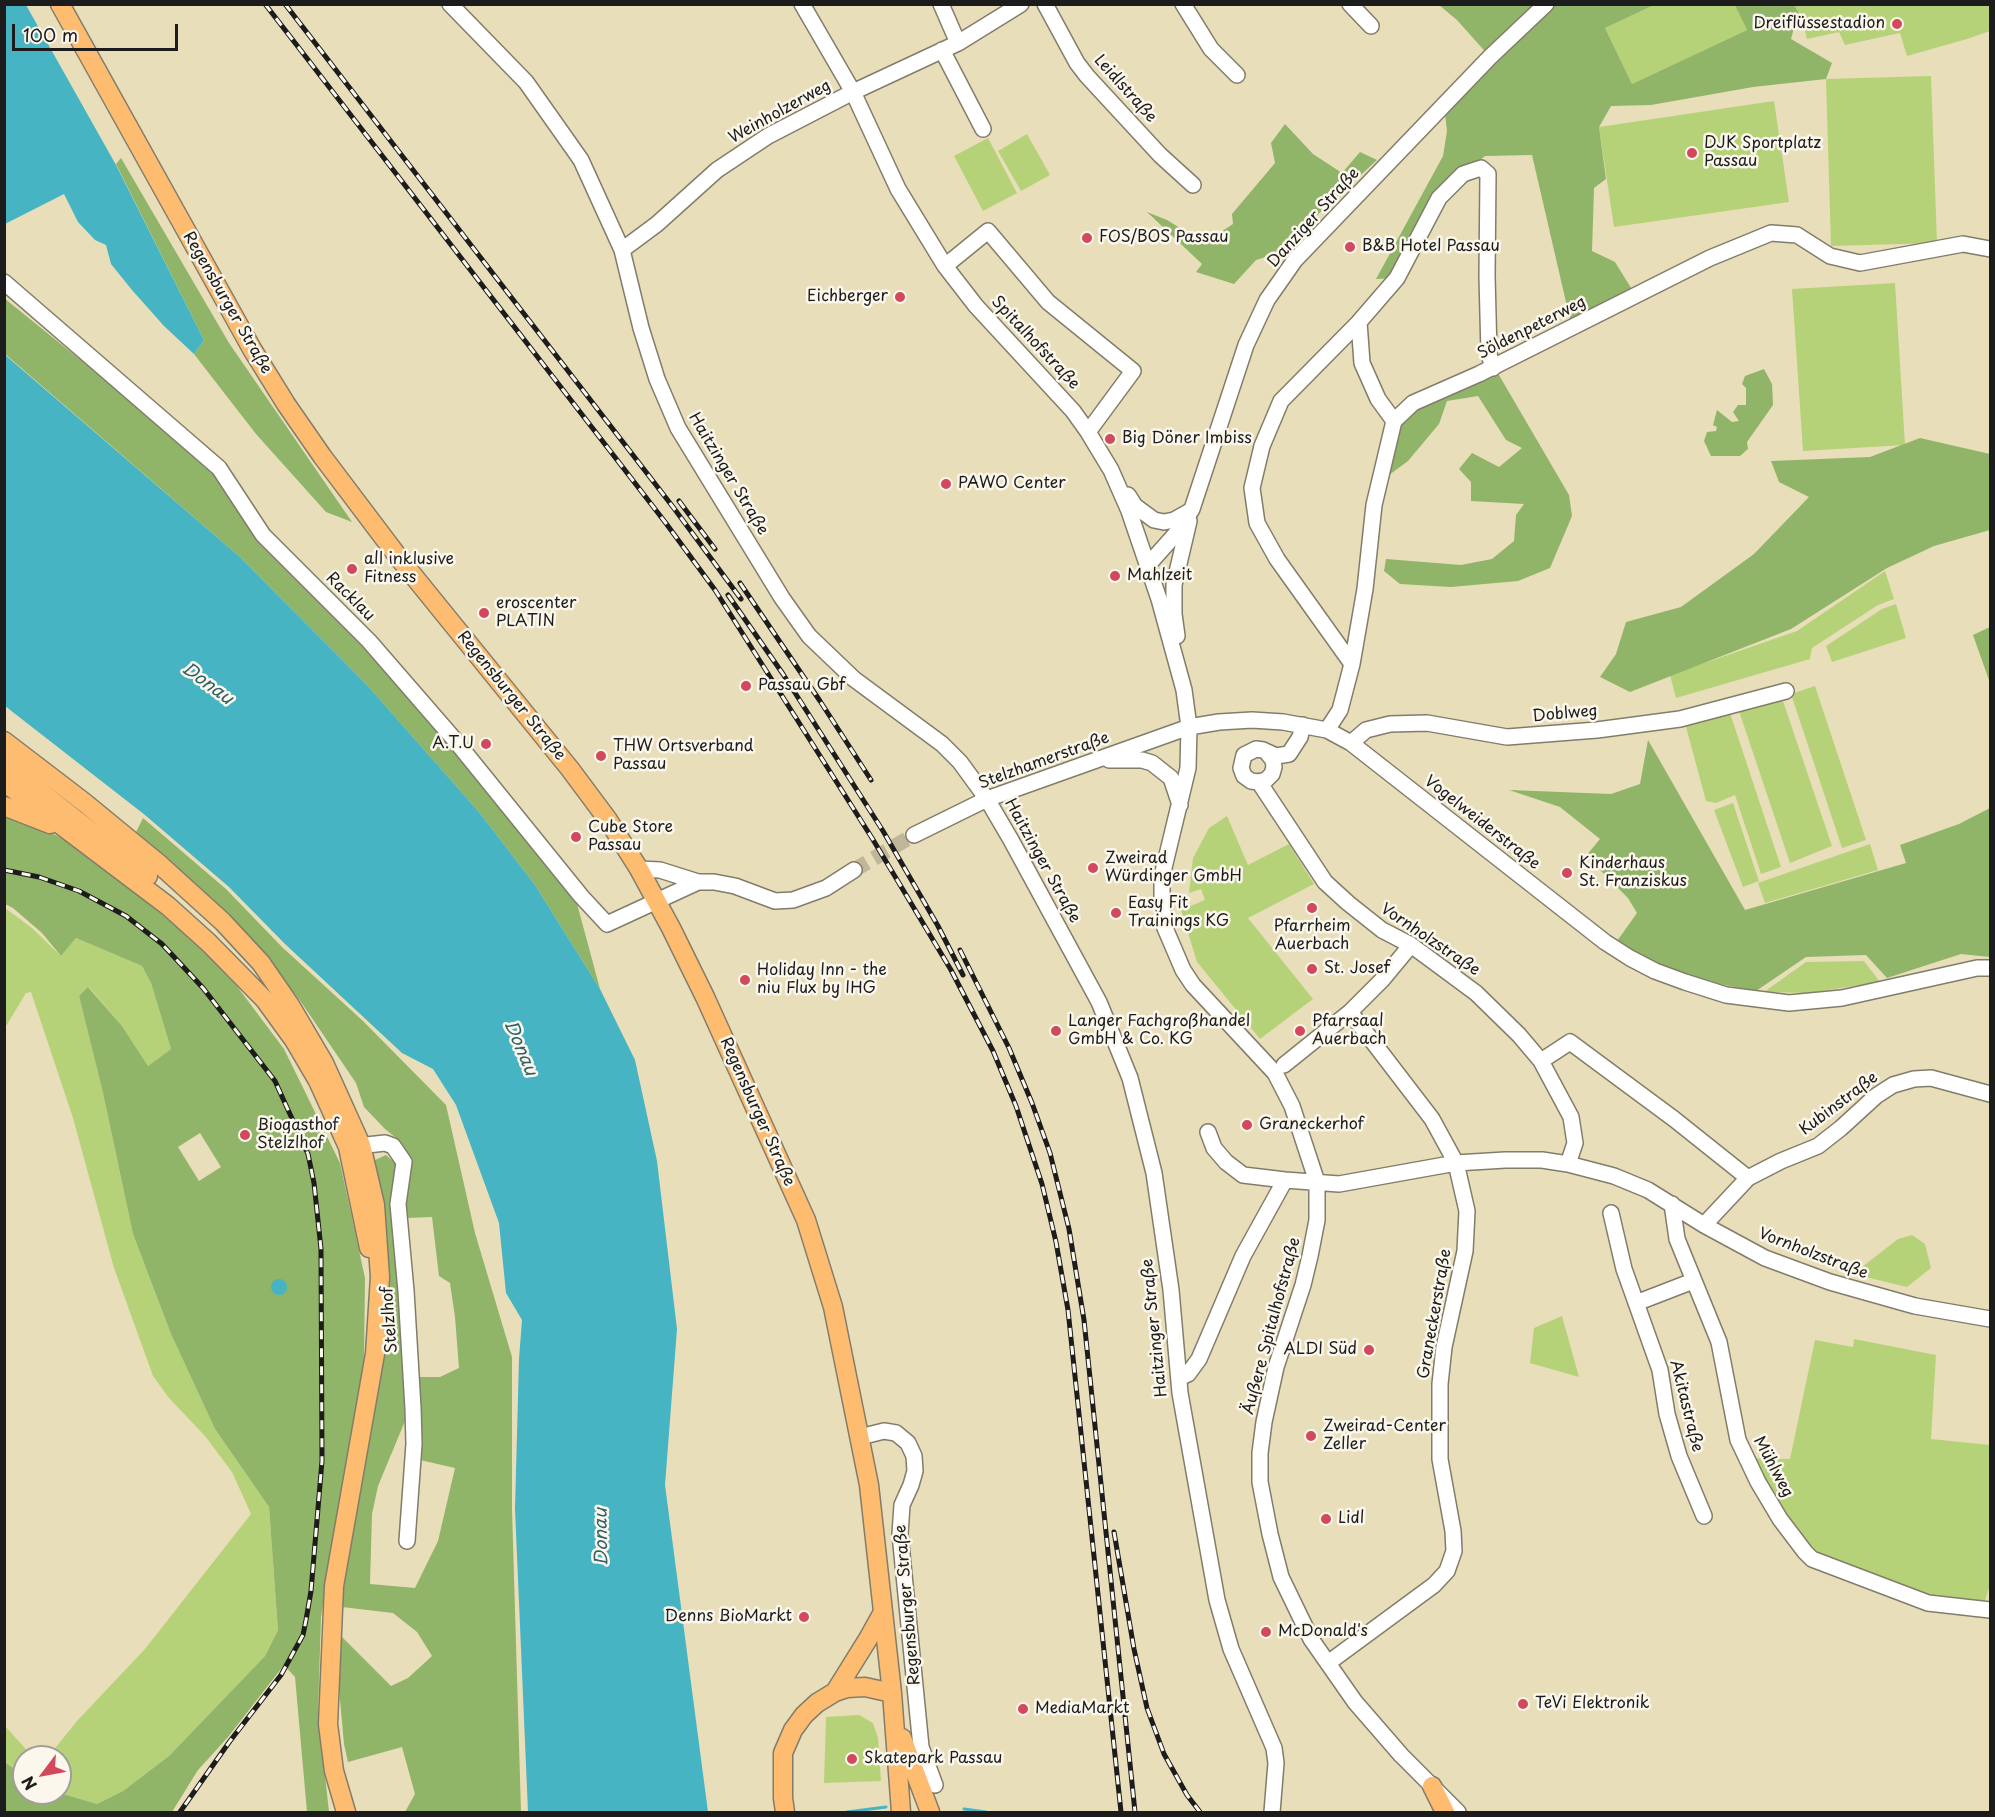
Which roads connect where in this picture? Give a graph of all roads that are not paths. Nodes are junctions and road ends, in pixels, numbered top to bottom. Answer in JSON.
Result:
{"nodes":[{"id":1,"x":60,"y":4,"type":"edge"},
{"id":2,"x":450,"y":4,"type":"edge"},
{"id":3,"x":802,"y":4,"type":"edge"},
{"id":4,"x":941,"y":4,"type":"edge"},
{"id":5,"x":1021,"y":4,"type":"edge"},
{"id":6,"x":1045,"y":4,"type":"edge"},
{"id":7,"x":1183,"y":4,"type":"edge"},
{"id":8,"x":1350,"y":4,"type":"edge"},
{"id":9,"x":1546,"y":4,"type":"edge"},
{"id":10,"x":1371,"y":26,"type":"dead end"},
{"id":11,"x":958,"y":43,"type":"junction"},
{"id":12,"x":942,"y":50,"type":"junction"},
{"id":13,"x":1237,"y":75,"type":"dead end"},
{"id":14,"x":853,"y":92,"type":"junction"},
{"id":15,"x":983,"y":129,"type":"dead end"},
{"id":16,"x":1193,"y":185,"type":"dead end"},
{"id":17,"x":1990,"y":249,"type":"edge"},
{"id":18,"x":622,"y":250,"type":"junction"},
{"id":19,"x":945,"y":266,"type":"junction"},
{"id":20,"x":4,"y":282,"type":"edge"},
{"id":21,"x":1359,"y":322,"type":"junction"},
{"id":22,"x":1493,"y":368,"type":"junction"},
{"id":23,"x":1394,"y":421,"type":"junction"},
{"id":24,"x":1088,"y":432,"type":"junction"},
{"id":25,"x":1111,"y":470,"type":"junction"},
{"id":26,"x":1192,"y":510,"type":"junction"},
{"id":27,"x":1148,"y":565,"type":"junction"},
{"id":28,"x":1352,"y":664,"type":"junction"},
{"id":29,"x":1184,"y":690,"type":"junction"},
{"id":30,"x":1786,"y":691,"type":"dead end"},
{"id":31,"x":1303,"y":725,"type":"junction"},
{"id":32,"x":1189,"y":727,"type":"junction"},
{"id":33,"x":1327,"y":730,"type":"junction"},
{"id":34,"x":4,"y":741,"type":"edge"},
{"id":35,"x":1351,"y":743,"type":"junction"},
{"id":36,"x":1268,"y":753,"type":"junction"},
{"id":37,"x":1100,"y":760,"type":"junction"},
{"id":38,"x":4,"y":763,"type":"edge"},
{"id":39,"x":4,"y":782,"type":"edge"},
{"id":40,"x":1259,"y":782,"type":"junction"},
{"id":41,"x":987,"y":799,"type":"junction"},
{"id":42,"x":1180,"y":805,"type":"junction"},
{"id":43,"x":4,"y":806,"type":"edge"},
{"id":44,"x":914,"y":835,"type":"tunnel mouth"},
{"id":45,"x":96,"y":852,"type":"junction"},
{"id":46,"x":639,"y":869,"type":"junction"},
{"id":47,"x":855,"y":870,"type":"tunnel mouth"},
{"id":48,"x":698,"y":882,"type":"junction"},
{"id":49,"x":657,"y":902,"type":"junction"},
{"id":50,"x":1411,"y":945,"type":"junction"},
{"id":51,"x":1990,"y":968,"type":"edge"},
{"id":52,"x":269,"y":976,"type":"junction"},
{"id":53,"x":1350,"y":1012,"type":"junction"},
{"id":54,"x":1541,"y":1061,"type":"junction"},
{"id":55,"x":1284,"y":1065,"type":"dead end"},
{"id":56,"x":1990,"y":1094,"type":"edge"},
{"id":57,"x":1208,"y":1132,"type":"dead end"},
{"id":58,"x":355,"y":1146,"type":"junction"},
{"id":59,"x":1456,"y":1163,"type":"junction"},
{"id":60,"x":1568,"y":1164,"type":"junction"},
{"id":61,"x":1748,"y":1178,"type":"junction"},
{"id":62,"x":1285,"y":1180,"type":"junction"},
{"id":63,"x":1317,"y":1182,"type":"junction"},
{"id":64,"x":1672,"y":1204,"type":"junction"},
{"id":65,"x":1611,"y":1213,"type":"dead end"},
{"id":66,"x":1704,"y":1225,"type":"junction"},
{"id":67,"x":1693,"y":1281,"type":"junction"},
{"id":68,"x":1636,"y":1303,"type":"junction"},
{"id":69,"x":1990,"y":1319,"type":"edge"},
{"id":70,"x":1179,"y":1378,"type":"junction"},
{"id":71,"x":860,"y":1437,"type":"junction"},
{"id":72,"x":1704,"y":1516,"type":"dead end"},
{"id":73,"x":407,"y":1541,"type":"dead end"},
{"id":74,"x":1990,"y":1610,"type":"edge"},
{"id":75,"x":883,"y":1612,"type":"junction"},
{"id":76,"x":1328,"y":1663,"type":"junction"},
{"id":77,"x":835,"y":1692,"type":"junction"},
{"id":78,"x":892,"y":1694,"type":"junction"},
{"id":79,"x":894,"y":1720,"type":"junction"},
{"id":80,"x":935,"y":1785,"type":"dead end"},
{"id":81,"x":1432,"y":1786,"type":"junction"},
{"id":82,"x":784,"y":1805,"type":"edge"},
{"id":83,"x":346,"y":1812,"type":"edge"},
{"id":84,"x":901,"y":1812,"type":"edge"},
{"id":85,"x":930,"y":1812,"type":"edge"},
{"id":86,"x":1272,"y":1812,"type":"edge"},
{"id":87,"x":1445,"y":1812,"type":"edge"},
{"id":88,"x":1458,"y":1812,"type":"edge"}],
"edges":[{"from":1,"to":46,"type":"main road","name":"Regensburger Straße"},
{"from":2,"to":18,"type":"street","name":"Haitzinger Straße"},
{"from":3,"to":14,"type":"street","name":"Spitalhofstraße"},
{"from":4,"to":11,"type":"street"},
{"from":5,"to":11,"type":"street","name":"Weinholzerweg"},
{"from":6,"to":16,"type":"street","name":"Leidlstraße"},
{"from":7,"to":13,"type":"street"},
{"from":8,"to":10,"type":"street"},
{"from":9,"to":26,"type":"street","name":"Danziger Straße"},
{"from":11,"to":12,"type":"street","name":"Weinholzerweg"},
{"from":12,"to":14,"type":"street","name":"Weinholzerweg"},
{"from":12,"to":15,"type":"street"},
{"from":14,"to":18,"type":"street","name":"Weinholzerweg"},
{"from":14,"to":19,"type":"street","name":"Spitalhofstraße"},
{"from":17,"to":22,"type":"street","name":"Söldenpeterweg"},
{"from":18,"to":41,"type":"street","name":"Haitzinger Straße"},
{"from":19,"to":24,"type":"street","name":"Spitalhofstraße"},
{"from":19,"to":24,"type":"street"},
{"from":20,"to":49,"type":"street","name":"Racklau"},
{"from":21,"to":22,"type":"street"},
{"from":21,"to":23,"type":"street"},
{"from":21,"to":28,"type":"street"},
{"from":22,"to":23,"type":"street","name":"Söldenpeterweg"},
{"from":23,"to":28,"type":"street"},
{"from":24,"to":25,"type":"street","name":"Spitalhofstraße"},
{"from":25,"to":26,"type":"street"},
{"from":25,"to":27,"type":"street","name":"Spitalhofstraße"},
{"from":26,"to":27,"type":"street","name":"Danziger Straße"},
{"from":26,"to":29,"type":"street"},
{"from":27,"to":29,"type":"street","name":"Spitalhofstraße"},
{"from":28,"to":33,"type":"street"},
{"from":29,"to":32,"type":"street","name":"Spitalhofstraße"},
{"from":30,"to":35,"type":"street","name":"Doblweg"},
{"from":31,"to":32,"type":"street","name":"Vogelweiderstraße"},
{"from":31,"to":33,"type":"street","name":"Vogelweiderstraße"},
{"from":31,"to":36,"type":"street","name":"Vornholzstraße"},
{"from":32,"to":37,"type":"street","name":"Stelzhamerstraße"},
{"from":32,"to":42,"type":"street","name":"Äußere Spitalhofstraße"},
{"from":33,"to":35,"type":"street","name":"Vogelweiderstraße"},
{"from":34,"to":52,"type":"main road"},
{"from":35,"to":51,"type":"street","name":"Vogelweiderstraße"},
{"from":36,"to":40,"type":"street"},
{"from":36,"to":40,"type":"street","name":"Vornholzstraße"},
{"from":37,"to":41,"type":"street","name":"Stelzhamerstraße"},
{"from":37,"to":42,"type":"street"},
{"from":38,"to":52,"type":"main road"},
{"from":39,"to":45,"type":"main road"},
{"from":40,"to":50,"type":"street","name":"Vornholzstraße"},
{"from":41,"to":44,"type":"street","name":"Stelzhamerstraße"},
{"from":41,"to":70,"type":"street","name":"Haitzinger Straße"},
{"from":42,"to":63,"type":"street","name":"Äußere Spitalhofstraße"},
{"from":43,"to":45,"type":"main road"},
{"from":45,"to":58,"type":"main road"},
{"from":46,"to":48,"type":"street"},
{"from":46,"to":49,"type":"main road","name":"Regensburger Straße"},
{"from":47,"to":48,"type":"street"},
{"from":48,"to":49,"type":"street"},
{"from":49,"to":71,"type":"main road","name":"Regensburger Straße"},
{"from":50,"to":53,"type":"street"},
{"from":50,"to":54,"type":"street","name":"Vornholzstraße"},
{"from":52,"to":58,"type":"main road"},
{"from":53,"to":55,"type":"street"},
{"from":53,"to":59,"type":"street","name":"Graneckerstraße"},
{"from":54,"to":60,"type":"street","name":"Vornholzstraße"},
{"from":54,"to":61,"type":"street"},
{"from":56,"to":61,"type":"street","name":"Kubinstraße"},
{"from":57,"to":62,"type":"street","name":"Vornholzstraße"},
{"from":58,"to":73,"type":"street","name":"Stelzlhof"},
{"from":58,"to":83,"type":"main road"},
{"from":59,"to":60,"type":"street","name":"Vornholzstraße"},
{"from":59,"to":63,"type":"street","name":"Vornholzstraße"},
{"from":59,"to":76,"type":"street","name":"Graneckerstraße"},
{"from":60,"to":64,"type":"street","name":"Vornholzstraße"},
{"from":61,"to":66,"type":"street","name":"Kubinstraße"},
{"from":62,"to":63,"type":"street","name":"Vornholzstraße"},
{"from":62,"to":70,"type":"street"},
{"from":63,"to":76,"type":"street","name":"Äußere Spitalhofstraße"},
{"from":64,"to":66,"type":"street","name":"Vornholzstraße"},
{"from":64,"to":67,"type":"street","name":"Mühlweg"},
{"from":65,"to":68,"type":"street","name":"Akitastraße"},
{"from":66,"to":69,"type":"street","name":"Vornholzstraße"},
{"from":67,"to":68,"type":"street"},
{"from":67,"to":74,"type":"street","name":"Mühlweg"},
{"from":68,"to":72,"type":"street","name":"Akitastraße"},
{"from":70,"to":86,"type":"street","name":"Haitzinger Straße"},
{"from":71,"to":75,"type":"main road","name":"Regensburger Straße"},
{"from":71,"to":80,"type":"street","name":"Regensburger Straße"},
{"from":75,"to":77,"type":"main road"},
{"from":75,"to":78,"type":"main road","name":"Regensburger Straße"},
{"from":76,"to":81,"type":"street","name":"Äußere Spitalhofstraße"},
{"from":77,"to":78,"type":"main road"},
{"from":77,"to":82,"type":"main road"},
{"from":78,"to":79,"type":"main road","name":"Regensburger Straße"},
{"from":79,"to":84,"type":"main road","name":"Regensburger Straße"},
{"from":79,"to":85,"type":"main road"},
{"from":81,"to":87,"type":"main road"},
{"from":81,"to":88,"type":"street","name":"Äußere Spitalhofstraße"}]}
